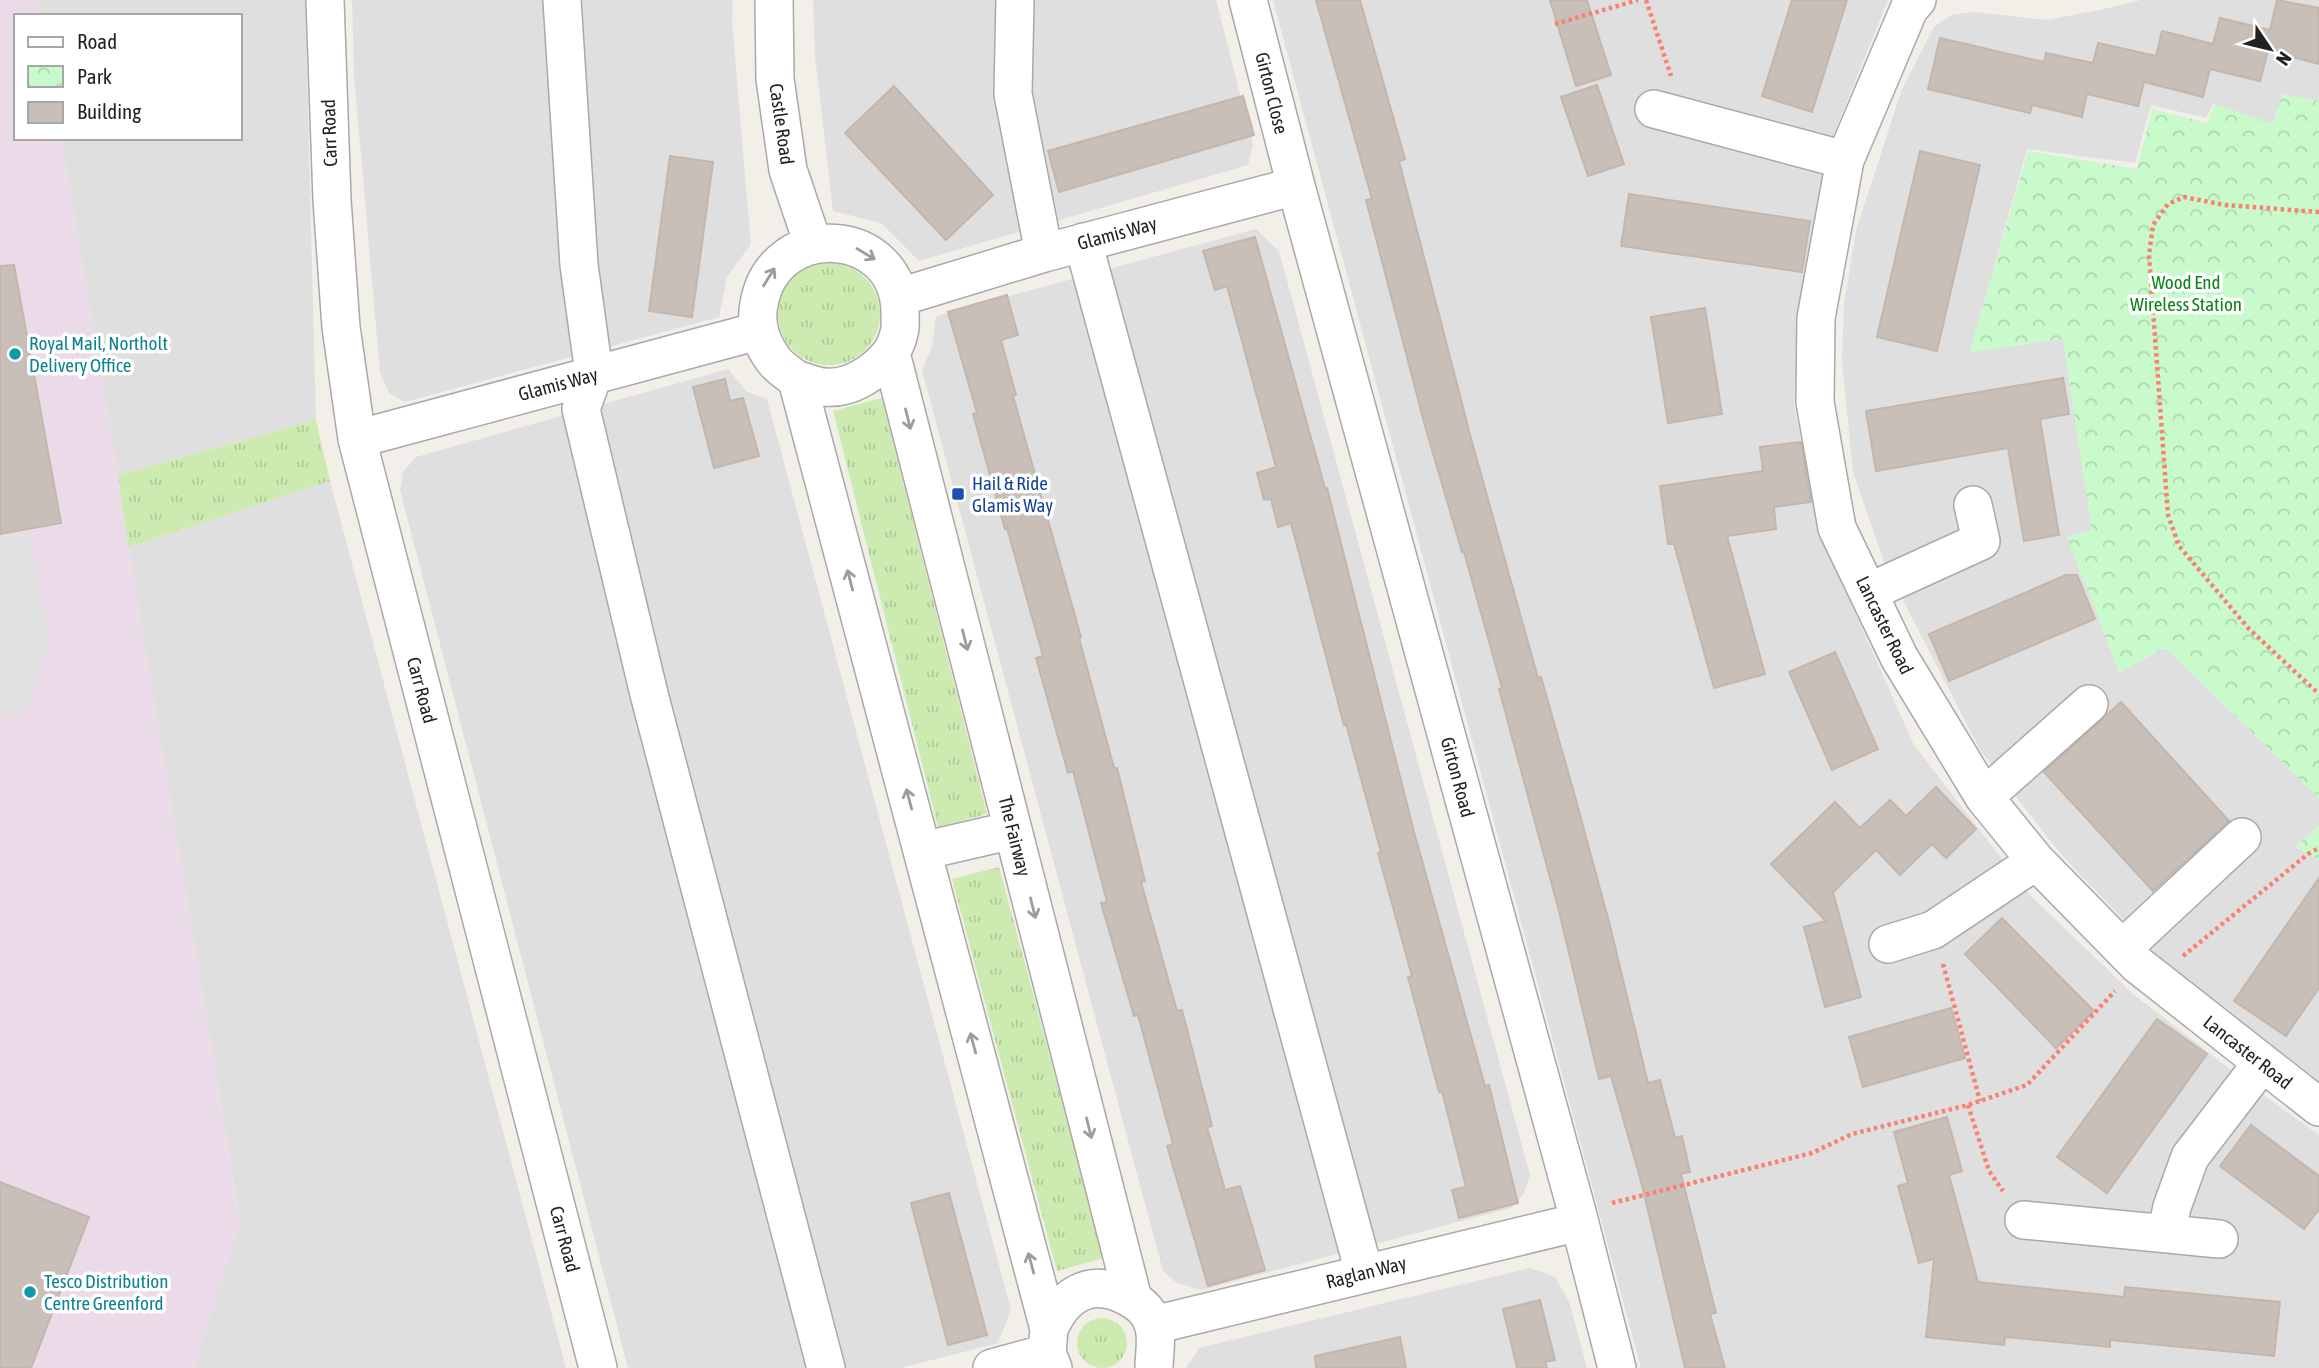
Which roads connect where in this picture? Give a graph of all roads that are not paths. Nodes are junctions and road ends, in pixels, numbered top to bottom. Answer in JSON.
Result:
{"nodes":[{"id":1,"x":325,"y":0,"type":"edge"},
{"id":2,"x":562,"y":0,"type":"edge"},
{"id":3,"x":774,"y":0,"type":"edge"},
{"id":4,"x":1015,"y":0,"type":"edge"},
{"id":5,"x":1248,"y":0,"type":"edge"},
{"id":6,"x":1917,"y":0,"type":"edge"},
{"id":7,"x":1669,"y":113,"type":"road end"},
{"id":8,"x":1845,"y":160,"type":"junction"},
{"id":9,"x":1296,"y":186,"type":"junction"},
{"id":10,"x":1083,"y":242,"type":"junction"},
{"id":11,"x":813,"y":244,"type":"junction"},
{"id":12,"x":1044,"y":253,"type":"junction"},
{"id":13,"x":900,"y":297,"type":"junction"},
{"id":14,"x":758,"y":331,"type":"junction"},
{"id":15,"x":891,"y":353,"type":"junction"},
{"id":16,"x":594,"y":373,"type":"junction"},
{"id":17,"x":797,"y":380,"type":"junction"},
{"id":18,"x":357,"y":439,"type":"junction"},
{"id":19,"x":1973,"y":505,"type":"dead end"},
{"id":20,"x":1869,"y":592,"type":"junction"},
{"id":21,"x":2089,"y":704,"type":"dead end"},
{"id":22,"x":1984,"y":797,"type":"junction"},
{"id":23,"x":1013,"y":830,"type":"junction"},
{"id":24,"x":2242,"y":837,"type":"dead end"},
{"id":25,"x":922,"y":851,"type":"junction"},
{"id":26,"x":2036,"y":862,"type":"junction"},
{"id":27,"x":1888,"y":944,"type":"dead end"},
{"id":28,"x":2122,"y":949,"type":"junction"},
{"id":29,"x":2262,"y":1063,"type":"junction"},
{"id":30,"x":2319,"y":1107,"type":"edge"},
{"id":31,"x":1578,"y":1217,"type":"junction"},
{"id":32,"x":2024,"y":1220,"type":"road end"},
{"id":33,"x":2166,"y":1234,"type":"junction"},
{"id":34,"x":2219,"y":1239,"type":"dead end"},
{"id":35,"x":1364,"y":1272,"type":"junction"},
{"id":36,"x":1143,"y":1312,"type":"junction"},
{"id":37,"x":1049,"y":1350,"type":"edge"},
{"id":38,"x":1153,"y":1367,"type":"edge"},
{"id":39,"x":598,"y":1368,"type":"edge"},
{"id":40,"x":826,"y":1368,"type":"edge"},
{"id":41,"x":992,"y":1368,"type":"edge"},
{"id":42,"x":1617,"y":1368,"type":"edge"}],
"edges":[{"from":1,"to":18,"type":"street","name":"Carr Road"},
{"from":2,"to":16,"type":"street"},
{"from":3,"to":11,"type":"street","name":"Castle Road"},
{"from":4,"to":12,"type":"street"},
{"from":5,"to":9,"type":"street","name":"Girton Close"},
{"from":6,"to":8,"type":"street","name":"Lancaster Road"},
{"from":7,"to":8,"type":"street"},
{"from":8,"to":20,"type":"street","name":"Lancaster Road"},
{"from":9,"to":10,"type":"street","name":"Glamis Way"},
{"from":9,"to":31,"type":"street","name":"Girton Road"},
{"from":10,"to":12,"type":"street","name":"Glamis Way"},
{"from":10,"to":35,"type":"street"},
{"from":11,"to":13,"type":"street","one_way":true},
{"from":14,"to":11,"type":"street","one_way":true},
{"from":12,"to":13,"type":"street","name":"Glamis Way"},
{"from":13,"to":15,"type":"street","name":"The Fairway"},
{"from":14,"to":16,"type":"street","name":"Glamis Way"},
{"from":14,"to":17,"type":"street"},
{"from":15,"to":17,"type":"street"},
{"from":15,"to":23,"type":"street","name":"The Fairway","one_way":true},
{"from":16,"to":18,"type":"street","name":"Glamis Way"},
{"from":16,"to":40,"type":"street"},
{"from":25,"to":17,"type":"street","one_way":true},
{"from":18,"to":39,"type":"street","name":"Carr Road"},
{"from":19,"to":20,"type":"street"},
{"from":20,"to":22,"type":"street","name":"Lancaster Road"},
{"from":21,"to":22,"type":"street"},
{"from":22,"to":26,"type":"street","name":"Lancaster Road"},
{"from":23,"to":25,"type":"street"},
{"from":23,"to":36,"type":"street","name":"The Fairway","one_way":true},
{"from":24,"to":28,"type":"street"},
{"from":37,"to":25,"type":"street","one_way":true},
{"from":26,"to":27,"type":"street"},
{"from":26,"to":28,"type":"street","name":"Lancaster Road"},
{"from":28,"to":29,"type":"street","name":"Lancaster Road"},
{"from":29,"to":30,"type":"street","name":"Lancaster Road"},
{"from":29,"to":33,"type":"street"},
{"from":31,"to":35,"type":"street","name":"Raglan Way"},
{"from":31,"to":42,"type":"street","name":"Girton Road"},
{"from":32,"to":33,"type":"street"},
{"from":33,"to":34,"type":"street"},
{"from":35,"to":36,"type":"street","name":"Raglan Way"},
{"from":36,"to":37,"type":"street"},
{"from":36,"to":38,"type":"street","name":"The Fairway"},
{"from":37,"to":41,"type":"street"}]}
